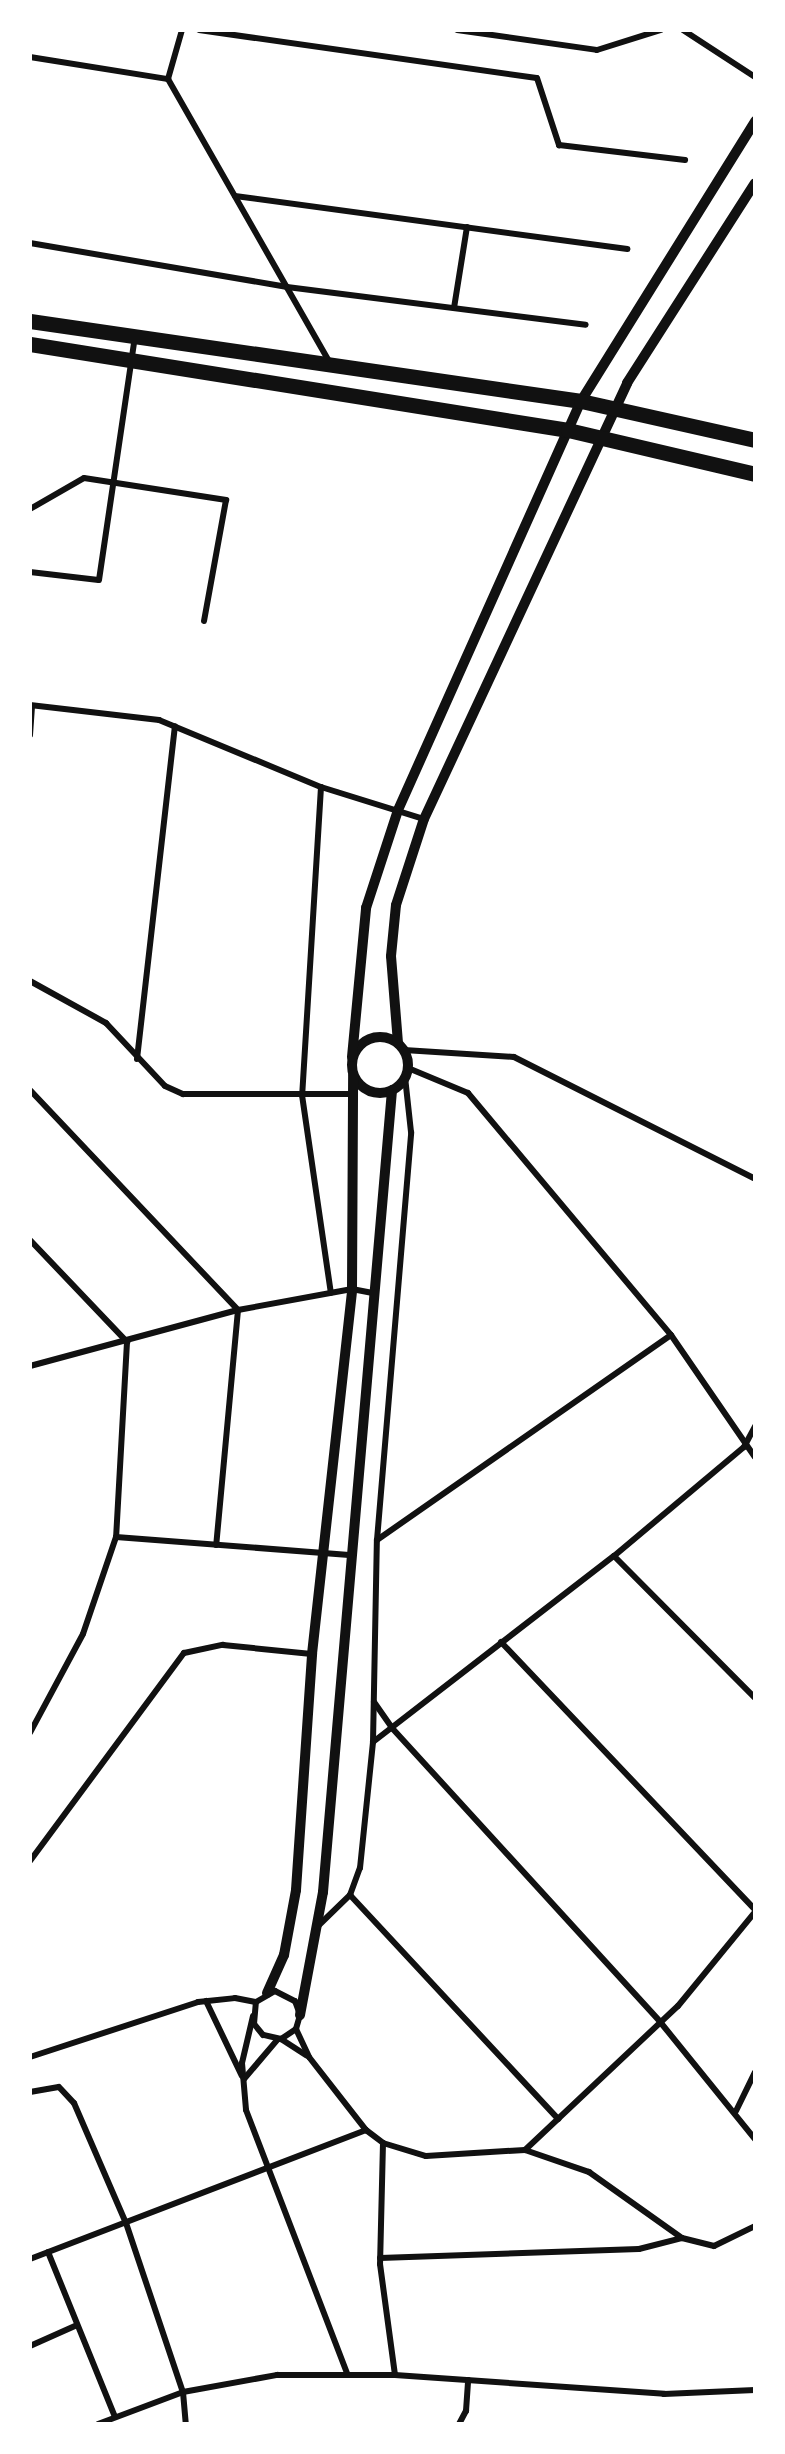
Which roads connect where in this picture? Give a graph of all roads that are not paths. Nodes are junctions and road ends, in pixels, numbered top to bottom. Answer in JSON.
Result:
{"nodes":[{"id":1,"x":182,"y":30,"type":"edge"},
{"id":2,"x":199,"y":30,"type":"edge"},
{"id":3,"x":458,"y":30,"type":"edge"},
{"id":4,"x":661,"y":30,"type":"edge"},
{"id":5,"x":683,"y":30,"type":"edge"},
{"id":6,"x":30,"y":57,"type":"edge"},
{"id":7,"x":755,"y":77,"type":"edge"},
{"id":8,"x":168,"y":79,"type":"junction"},
{"id":9,"x":755,"y":121,"type":"edge"},
{"id":10,"x":685,"y":160,"type":"dead end"},
{"id":11,"x":755,"y":183,"type":"edge"},
{"id":12,"x":236,"y":196,"type":"junction"},
{"id":13,"x":467,"y":227,"type":"junction"},
{"id":14,"x":30,"y":243,"type":"edge"},
{"id":15,"x":627,"y":249,"type":"dead end"},
{"id":16,"x":287,"y":287,"type":"junction"},
{"id":17,"x":454,"y":308,"type":"junction"},
{"id":18,"x":30,"y":321,"type":"edge"},
{"id":19,"x":586,"y":325,"type":"dead end"},
{"id":20,"x":135,"y":337,"type":"junction"},
{"id":21,"x":30,"y":344,"type":"edge"},
{"id":22,"x":132,"y":360,"type":"junction"},
{"id":23,"x":331,"y":365,"type":"junction"},
{"id":24,"x":581,"y":401,"type":"junction"},
{"id":25,"x":615,"y":408,"type":"junction"},
{"id":26,"x":568,"y":430,"type":"junction"},
{"id":27,"x":601,"y":440,"type":"junction"},
{"id":28,"x":755,"y":440,"type":"edge"},
{"id":29,"x":755,"y":474,"type":"edge"},
{"id":30,"x":113,"y":482,"type":"junction"},
{"id":31,"x":30,"y":509,"type":"edge"},
{"id":32,"x":30,"y":572,"type":"edge"},
{"id":33,"x":204,"y":621,"type":"dead end"},
{"id":34,"x":31,"y":706,"type":"edge"},
{"id":35,"x":175,"y":726,"type":"junction"},
{"id":36,"x":30,"y":735,"type":"edge"},
{"id":37,"x":321,"y":788,"type":"junction"},
{"id":38,"x":398,"y":810,"type":"junction"},
{"id":39,"x":424,"y":819,"type":"junction"},
{"id":40,"x":30,"y":981,"type":"edge"},
{"id":41,"x":401,"y":1047,"type":"junction"},
{"id":42,"x":352,"y":1057,"type":"junction"},
{"id":43,"x":137,"y":1059,"type":"junction"},
{"id":44,"x":407,"y":1073,"type":"junction"},
{"id":45,"x":353,"y":1075,"type":"junction"},
{"id":46,"x":30,"y":1090,"type":"edge"},
{"id":47,"x":392,"y":1090,"type":"junction"},
{"id":48,"x":354,"y":1094,"type":"junction"},
{"id":49,"x":302,"y":1095,"type":"junction"},
{"id":50,"x":755,"y":1179,"type":"edge"},
{"id":51,"x":30,"y":1240,"type":"edge"},
{"id":52,"x":352,"y":1289,"type":"junction"},
{"id":53,"x":331,"y":1293,"type":"junction"},
{"id":54,"x":373,"y":1293,"type":"junction"},
{"id":55,"x":238,"y":1310,"type":"junction"},
{"id":56,"x":671,"y":1335,"type":"junction"},
{"id":57,"x":127,"y":1342,"type":"junction"},
{"id":58,"x":30,"y":1366,"type":"edge"},
{"id":59,"x":755,"y":1426,"type":"edge"},
{"id":60,"x":744,"y":1447,"type":"junction"},
{"id":61,"x":755,"y":1457,"type":"edge"},
{"id":62,"x":116,"y":1537,"type":"junction"},
{"id":63,"x":377,"y":1540,"type":"junction"},
{"id":64,"x":216,"y":1545,"type":"junction"},
{"id":65,"x":321,"y":1554,"type":"junction"},
{"id":66,"x":352,"y":1555,"type":"junction"},
{"id":67,"x":614,"y":1556,"type":"junction"},
{"id":68,"x":501,"y":1642,"type":"junction"},
{"id":69,"x":312,"y":1654,"type":"junction"},
{"id":70,"x":755,"y":1698,"type":"edge"},
{"id":71,"x":374,"y":1702,"type":"junction"},
{"id":72,"x":392,"y":1728,"type":"junction"},
{"id":73,"x":30,"y":1732,"type":"edge"},
{"id":74,"x":373,"y":1742,"type":"junction"},
{"id":75,"x":30,"y":1861,"type":"edge"},
{"id":76,"x":350,"y":1895,"type":"junction"},
{"id":77,"x":755,"y":1911,"type":"edge"},
{"id":78,"x":317,"y":1927,"type":"junction"},
{"id":79,"x":267,"y":1993,"type":"junction"},
{"id":80,"x":206,"y":2001,"type":"junction"},
{"id":81,"x":256,"y":2002,"type":"junction"},
{"id":82,"x":300,"y":2015,"type":"junction"},
{"id":83,"x":253,"y":2016,"type":"junction"},
{"id":84,"x":661,"y":2023,"type":"junction"},
{"id":85,"x":296,"y":2029,"type":"junction"},
{"id":86,"x":280,"y":2039,"type":"junction"},
{"id":87,"x":30,"y":2057,"type":"edge"},
{"id":88,"x":309,"y":2057,"type":"junction"},
{"id":89,"x":755,"y":2072,"type":"edge"},
{"id":90,"x":243,"y":2079,"type":"junction"},
{"id":91,"x":30,"y":2092,"type":"edge"},
{"id":92,"x":736,"y":2111,"type":"junction"},
{"id":93,"x":558,"y":2119,"type":"junction"},
{"id":94,"x":366,"y":2130,"type":"junction"},
{"id":95,"x":755,"y":2139,"type":"edge"},
{"id":96,"x":383,"y":2142,"type":"junction"},
{"id":97,"x":525,"y":2150,"type":"junction"},
{"id":98,"x":269,"y":2170,"type":"junction"},
{"id":99,"x":126,"y":2223,"type":"junction"},
{"id":100,"x":755,"y":2226,"type":"edge"},
{"id":101,"x":682,"y":2238,"type":"junction"},
{"id":102,"x":30,"y":2250,"type":"edge"},
{"id":103,"x":48,"y":2253,"type":"junction"},
{"id":104,"x":380,"y":2258,"type":"junction"},
{"id":105,"x":32,"y":2259,"type":"edge"},
{"id":106,"x":77,"y":2325,"type":"junction"},
{"id":107,"x":30,"y":2346,"type":"edge"},
{"id":108,"x":347,"y":2373,"type":"junction"},
{"id":109,"x":395,"y":2375,"type":"junction"},
{"id":110,"x":468,"y":2380,"type":"junction"},
{"id":111,"x":755,"y":2390,"type":"edge"},
{"id":112,"x":183,"y":2392,"type":"junction"},
{"id":113,"x":115,"y":2417,"type":"junction"},
{"id":114,"x":98,"y":2424,"type":"edge"},
{"id":115,"x":186,"y":2424,"type":"edge"},
{"id":116,"x":459,"y":2424,"type":"edge"}],
"edges":[{"from":1,"to":8,"type":"street"},
{"from":2,"to":10,"type":"street"},
{"from":3,"to":4,"type":"street"},
{"from":5,"to":7,"type":"street"},
{"from":6,"to":8,"type":"street"},
{"from":8,"to":12,"type":"street"},
{"from":9,"to":24,"type":"street"},
{"from":11,"to":25,"type":"street"},
{"from":12,"to":13,"type":"street"},
{"from":12,"to":16,"type":"street"},
{"from":13,"to":15,"type":"street"},
{"from":13,"to":17,"type":"street"},
{"from":14,"to":16,"type":"street"},
{"from":16,"to":17,"type":"street"},
{"from":16,"to":23,"type":"street"},
{"from":17,"to":19,"type":"street"},
{"from":18,"to":20,"type":"main road"},
{"from":20,"to":22,"type":"street"},
{"from":20,"to":23,"type":"main road"},
{"from":21,"to":22,"type":"main road"},
{"from":22,"to":26,"type":"main road"},
{"from":22,"to":30,"type":"street"},
{"from":23,"to":24,"type":"main road"},
{"from":24,"to":25,"type":"main road"},
{"from":24,"to":26,"type":"street"},
{"from":25,"to":27,"type":"street"},
{"from":25,"to":28,"type":"main road"},
{"from":26,"to":27,"type":"main road"},
{"from":26,"to":38,"type":"street"},
{"from":27,"to":29,"type":"main road"},
{"from":27,"to":39,"type":"street"},
{"from":30,"to":31,"type":"street"},
{"from":30,"to":32,"type":"street"},
{"from":30,"to":33,"type":"street"},
{"from":34,"to":35,"type":"street"},
{"from":34,"to":36,"type":"street"},
{"from":35,"to":37,"type":"street"},
{"from":35,"to":43,"type":"street"},
{"from":37,"to":38,"type":"street"},
{"from":37,"to":49,"type":"street"},
{"from":38,"to":39,"type":"street"},
{"from":38,"to":42,"type":"street"},
{"from":39,"to":41,"type":"street"},
{"from":40,"to":43,"type":"street"},
{"from":41,"to":42,"type":"street"},
{"from":41,"to":44,"type":"street"},
{"from":41,"to":50,"type":"street"},
{"from":42,"to":45,"type":"street"},
{"from":43,"to":49,"type":"street"},
{"from":44,"to":47,"type":"street"},
{"from":44,"to":56,"type":"street"},
{"from":44,"to":63,"type":"street"},
{"from":45,"to":47,"type":"street"},
{"from":45,"to":48,"type":"street"},
{"from":46,"to":55,"type":"street"},
{"from":47,"to":54,"type":"street"},
{"from":48,"to":49,"type":"street"},
{"from":48,"to":52,"type":"street"},
{"from":49,"to":53,"type":"street"},
{"from":51,"to":57,"type":"street"},
{"from":52,"to":53,"type":"street"},
{"from":52,"to":54,"type":"street"},
{"from":52,"to":65,"type":"street"},
{"from":53,"to":55,"type":"street"},
{"from":54,"to":66,"type":"street"},
{"from":55,"to":57,"type":"street"},
{"from":55,"to":64,"type":"street"},
{"from":56,"to":60,"type":"street"},
{"from":56,"to":63,"type":"street"},
{"from":57,"to":58,"type":"street"},
{"from":57,"to":62,"type":"street"},
{"from":59,"to":60,"type":"street"},
{"from":60,"to":61,"type":"street"},
{"from":60,"to":67,"type":"street"},
{"from":62,"to":64,"type":"street"},
{"from":62,"to":73,"type":"street"},
{"from":63,"to":71,"type":"street"},
{"from":64,"to":65,"type":"street"},
{"from":65,"to":66,"type":"street"},
{"from":65,"to":69,"type":"street"},
{"from":66,"to":78,"type":"street"},
{"from":67,"to":68,"type":"street"},
{"from":67,"to":70,"type":"street"},
{"from":68,"to":72,"type":"street"},
{"from":68,"to":77,"type":"street"},
{"from":69,"to":75,"type":"street"},
{"from":69,"to":79,"type":"street"},
{"from":71,"to":72,"type":"street"},
{"from":71,"to":74,"type":"street"},
{"from":72,"to":74,"type":"street"},
{"from":72,"to":84,"type":"street"},
{"from":74,"to":76,"type":"street"},
{"from":76,"to":78,"type":"street"},
{"from":76,"to":93,"type":"street"},
{"from":77,"to":84,"type":"street"},
{"from":78,"to":82,"type":"street"},
{"from":79,"to":81,"type":"street"},
{"from":79,"to":82,"type":"street"},
{"from":80,"to":81,"type":"street"},
{"from":80,"to":87,"type":"street"},
{"from":80,"to":90,"type":"street"},
{"from":81,"to":83,"type":"street"},
{"from":82,"to":85,"type":"street"},
{"from":83,"to":86,"type":"street"},
{"from":83,"to":90,"type":"street"},
{"from":84,"to":92,"type":"street"},
{"from":84,"to":93,"type":"street"},
{"from":85,"to":86,"type":"street"},
{"from":85,"to":88,"type":"street"},
{"from":86,"to":88,"type":"street"},
{"from":86,"to":90,"type":"street"},
{"from":88,"to":94,"type":"street"},
{"from":89,"to":92,"type":"street"},
{"from":90,"to":98,"type":"street"},
{"from":91,"to":99,"type":"street"},
{"from":92,"to":95,"type":"street"},
{"from":93,"to":97,"type":"street"},
{"from":94,"to":96,"type":"street"},
{"from":94,"to":98,"type":"street"},
{"from":96,"to":97,"type":"street"},
{"from":96,"to":104,"type":"street"},
{"from":97,"to":101,"type":"street"},
{"from":98,"to":99,"type":"street"},
{"from":98,"to":108,"type":"street"},
{"from":99,"to":103,"type":"street"},
{"from":99,"to":112,"type":"street"},
{"from":100,"to":101,"type":"street"},
{"from":101,"to":104,"type":"street"},
{"from":102,"to":105,"type":"street"},
{"from":103,"to":105,"type":"street"},
{"from":103,"to":106,"type":"street"},
{"from":104,"to":109,"type":"street"},
{"from":106,"to":107,"type":"street"},
{"from":106,"to":113,"type":"street"},
{"from":108,"to":109,"type":"street"},
{"from":108,"to":112,"type":"street"},
{"from":109,"to":110,"type":"street"},
{"from":110,"to":111,"type":"street"},
{"from":110,"to":116,"type":"street"},
{"from":112,"to":113,"type":"street"},
{"from":112,"to":115,"type":"street"},
{"from":113,"to":114,"type":"street"}]}
